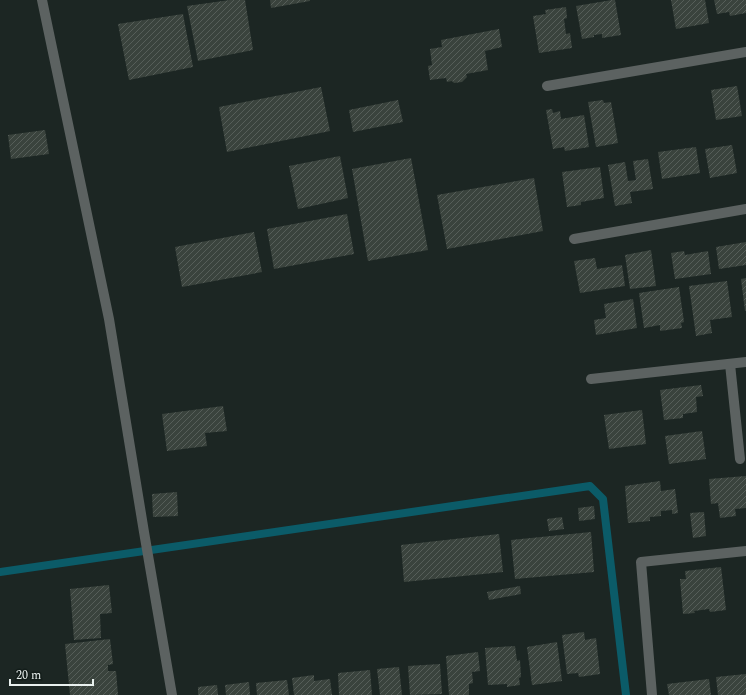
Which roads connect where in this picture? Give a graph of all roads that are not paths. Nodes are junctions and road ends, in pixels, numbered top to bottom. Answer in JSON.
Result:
{"nodes":[{"id":1,"x":42,"y":0,"type":"edge"},
{"id":2,"x":746,"y":52,"type":"edge"},
{"id":3,"x":547,"y":86,"type":"dead end"},
{"id":4,"x":746,"y":209,"type":"edge"},
{"id":5,"x":574,"y":238,"type":"dead end"},
{"id":6,"x":746,"y":362,"type":"edge"},
{"id":7,"x":730,"y":364,"type":"junction"},
{"id":8,"x":591,"y":379,"type":"dead end"},
{"id":9,"x":740,"y":459,"type":"dead end"},
{"id":10,"x":746,"y":551,"type":"edge"},
{"id":11,"x":172,"y":695,"type":"edge"},
{"id":12,"x":652,"y":695,"type":"edge"}],
"edges":[{"from":1,"to":11,"type":"street"},
{"from":2,"to":3,"type":"street"},
{"from":4,"to":5,"type":"street"},
{"from":6,"to":7,"type":"street"},
{"from":7,"to":8,"type":"street"},
{"from":7,"to":9,"type":"street"},
{"from":10,"to":12,"type":"street"}]}
